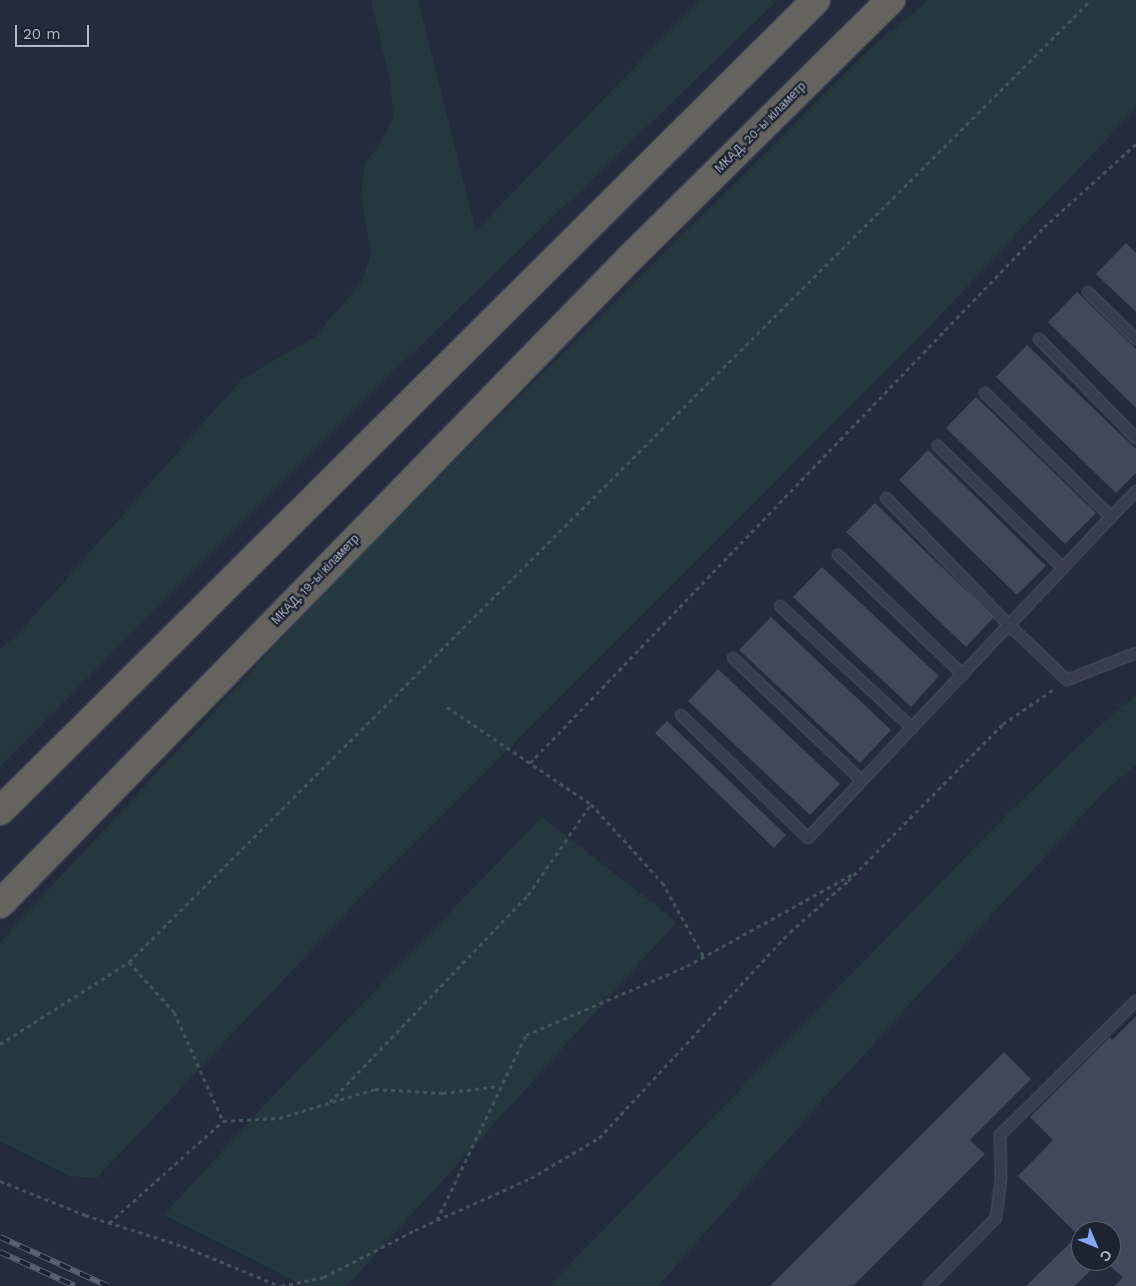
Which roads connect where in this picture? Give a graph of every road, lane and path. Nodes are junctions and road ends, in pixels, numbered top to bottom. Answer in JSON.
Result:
{"nodes":[{"id":1,"x":816,"y":0,"type":"edge"},
{"id":2,"x":890,"y":0,"type":"edge"},
{"id":3,"x":1091,"y":0,"type":"edge"},
{"id":4,"x":1136,"y":144,"type":"edge"},
{"id":5,"x":632,"y":257,"type":"joint"},
{"id":6,"x":1088,"y":292,"type":"dead end"},
{"id":7,"x":1039,"y":339,"type":"dead end"},
{"id":8,"x":1136,"y":339,"type":"edge"},
{"id":9,"x":985,"y":394,"type":"dead end"},
{"id":10,"x":1136,"y":438,"type":"edge"},
{"id":11,"x":938,"y":446,"type":"dead end"},
{"id":12,"x":1136,"y":491,"type":"edge"},
{"id":13,"x":886,"y":498,"type":"dead end"},
{"id":14,"x":1111,"y":518,"type":"junction"},
{"id":15,"x":838,"y":556,"type":"dead end"},
{"id":16,"x":1063,"y":568,"type":"junction"},
{"id":17,"x":780,"y":606,"type":"dead end"},
{"id":18,"x":1009,"y":625,"type":"junction"},
{"id":19,"x":1136,"y":653,"type":"edge"},
{"id":20,"x":733,"y":658,"type":"dead end"},
{"id":21,"x":963,"y":675,"type":"junction"},
{"id":22,"x":1066,"y":680,"type":"junction"},
{"id":23,"x":447,"y":707,"type":"dead end"},
{"id":24,"x":681,"y":715,"type":"dead end"},
{"id":25,"x":912,"y":728,"type":"junction"},
{"id":26,"x":530,"y":763,"type":"junction"},
{"id":27,"x":862,"y":781,"type":"junction"},
{"id":28,"x":591,"y":804,"type":"junction"},
{"id":29,"x":0,"y":811,"type":"edge"},
{"id":30,"x":856,"y":872,"type":"junction"},
{"id":31,"x":0,"y":904,"type":"edge"},
{"id":32,"x":704,"y":957,"type":"junction"},
{"id":33,"x":129,"y":962,"type":"junction"},
{"id":34,"x":1136,"y":1001,"type":"edge"},
{"id":35,"x":0,"y":1044,"type":"edge"},
{"id":36,"x":499,"y":1086,"type":"junction"},
{"id":37,"x":329,"y":1103,"type":"junction"},
{"id":38,"x":223,"y":1120,"type":"junction"},
{"id":39,"x":0,"y":1181,"type":"edge"},
{"id":40,"x":437,"y":1220,"type":"junction"},
{"id":41,"x":110,"y":1223,"type":"junction"},
{"id":42,"x":280,"y":1286,"type":"edge"},
{"id":43,"x":928,"y":1286,"type":"edge"}],
"edges":[{"from":1,"to":29,"type":"highway"},
{"from":2,"to":5,"type":"highway","name":"МКАД, 20-ы кіламетр"},
{"from":3,"to":33,"type":"path"},
{"from":4,"to":26,"type":"path"},
{"from":5,"to":31,"type":"highway","name":"МКАД, 19-ы кіламетр"},
{"from":6,"to":8,"type":"lane"},
{"from":7,"to":10,"type":"lane"},
{"from":9,"to":14,"type":"lane"},
{"from":11,"to":16,"type":"lane"},
{"from":12,"to":14,"type":"lane"},
{"from":13,"to":18,"type":"lane"},
{"from":14,"to":16,"type":"lane"},
{"from":15,"to":21,"type":"lane"},
{"from":16,"to":18,"type":"lane"},
{"from":17,"to":25,"type":"lane"},
{"from":18,"to":21,"type":"lane"},
{"from":18,"to":22,"type":"lane"},
{"from":19,"to":22,"type":"lane"},
{"from":20,"to":27,"type":"lane"},
{"from":21,"to":25,"type":"lane"},
{"from":22,"to":30,"type":"path"},
{"from":23,"to":26,"type":"path"},
{"from":24,"to":27,"type":"lane"},
{"from":25,"to":27,"type":"lane"},
{"from":26,"to":28,"type":"path"},
{"from":28,"to":32,"type":"path"},
{"from":28,"to":37,"type":"path"},
{"from":30,"to":32,"type":"path"},
{"from":30,"to":40,"type":"path"},
{"from":32,"to":36,"type":"path"},
{"from":33,"to":35,"type":"path"},
{"from":33,"to":38,"type":"path"},
{"from":34,"to":43,"type":"lane"},
{"from":36,"to":37,"type":"path"},
{"from":36,"to":40,"type":"path"},
{"from":37,"to":38,"type":"path"},
{"from":38,"to":41,"type":"path"},
{"from":39,"to":41,"type":"path"},
{"from":40,"to":42,"type":"path"},
{"from":41,"to":42,"type":"path"}]}
